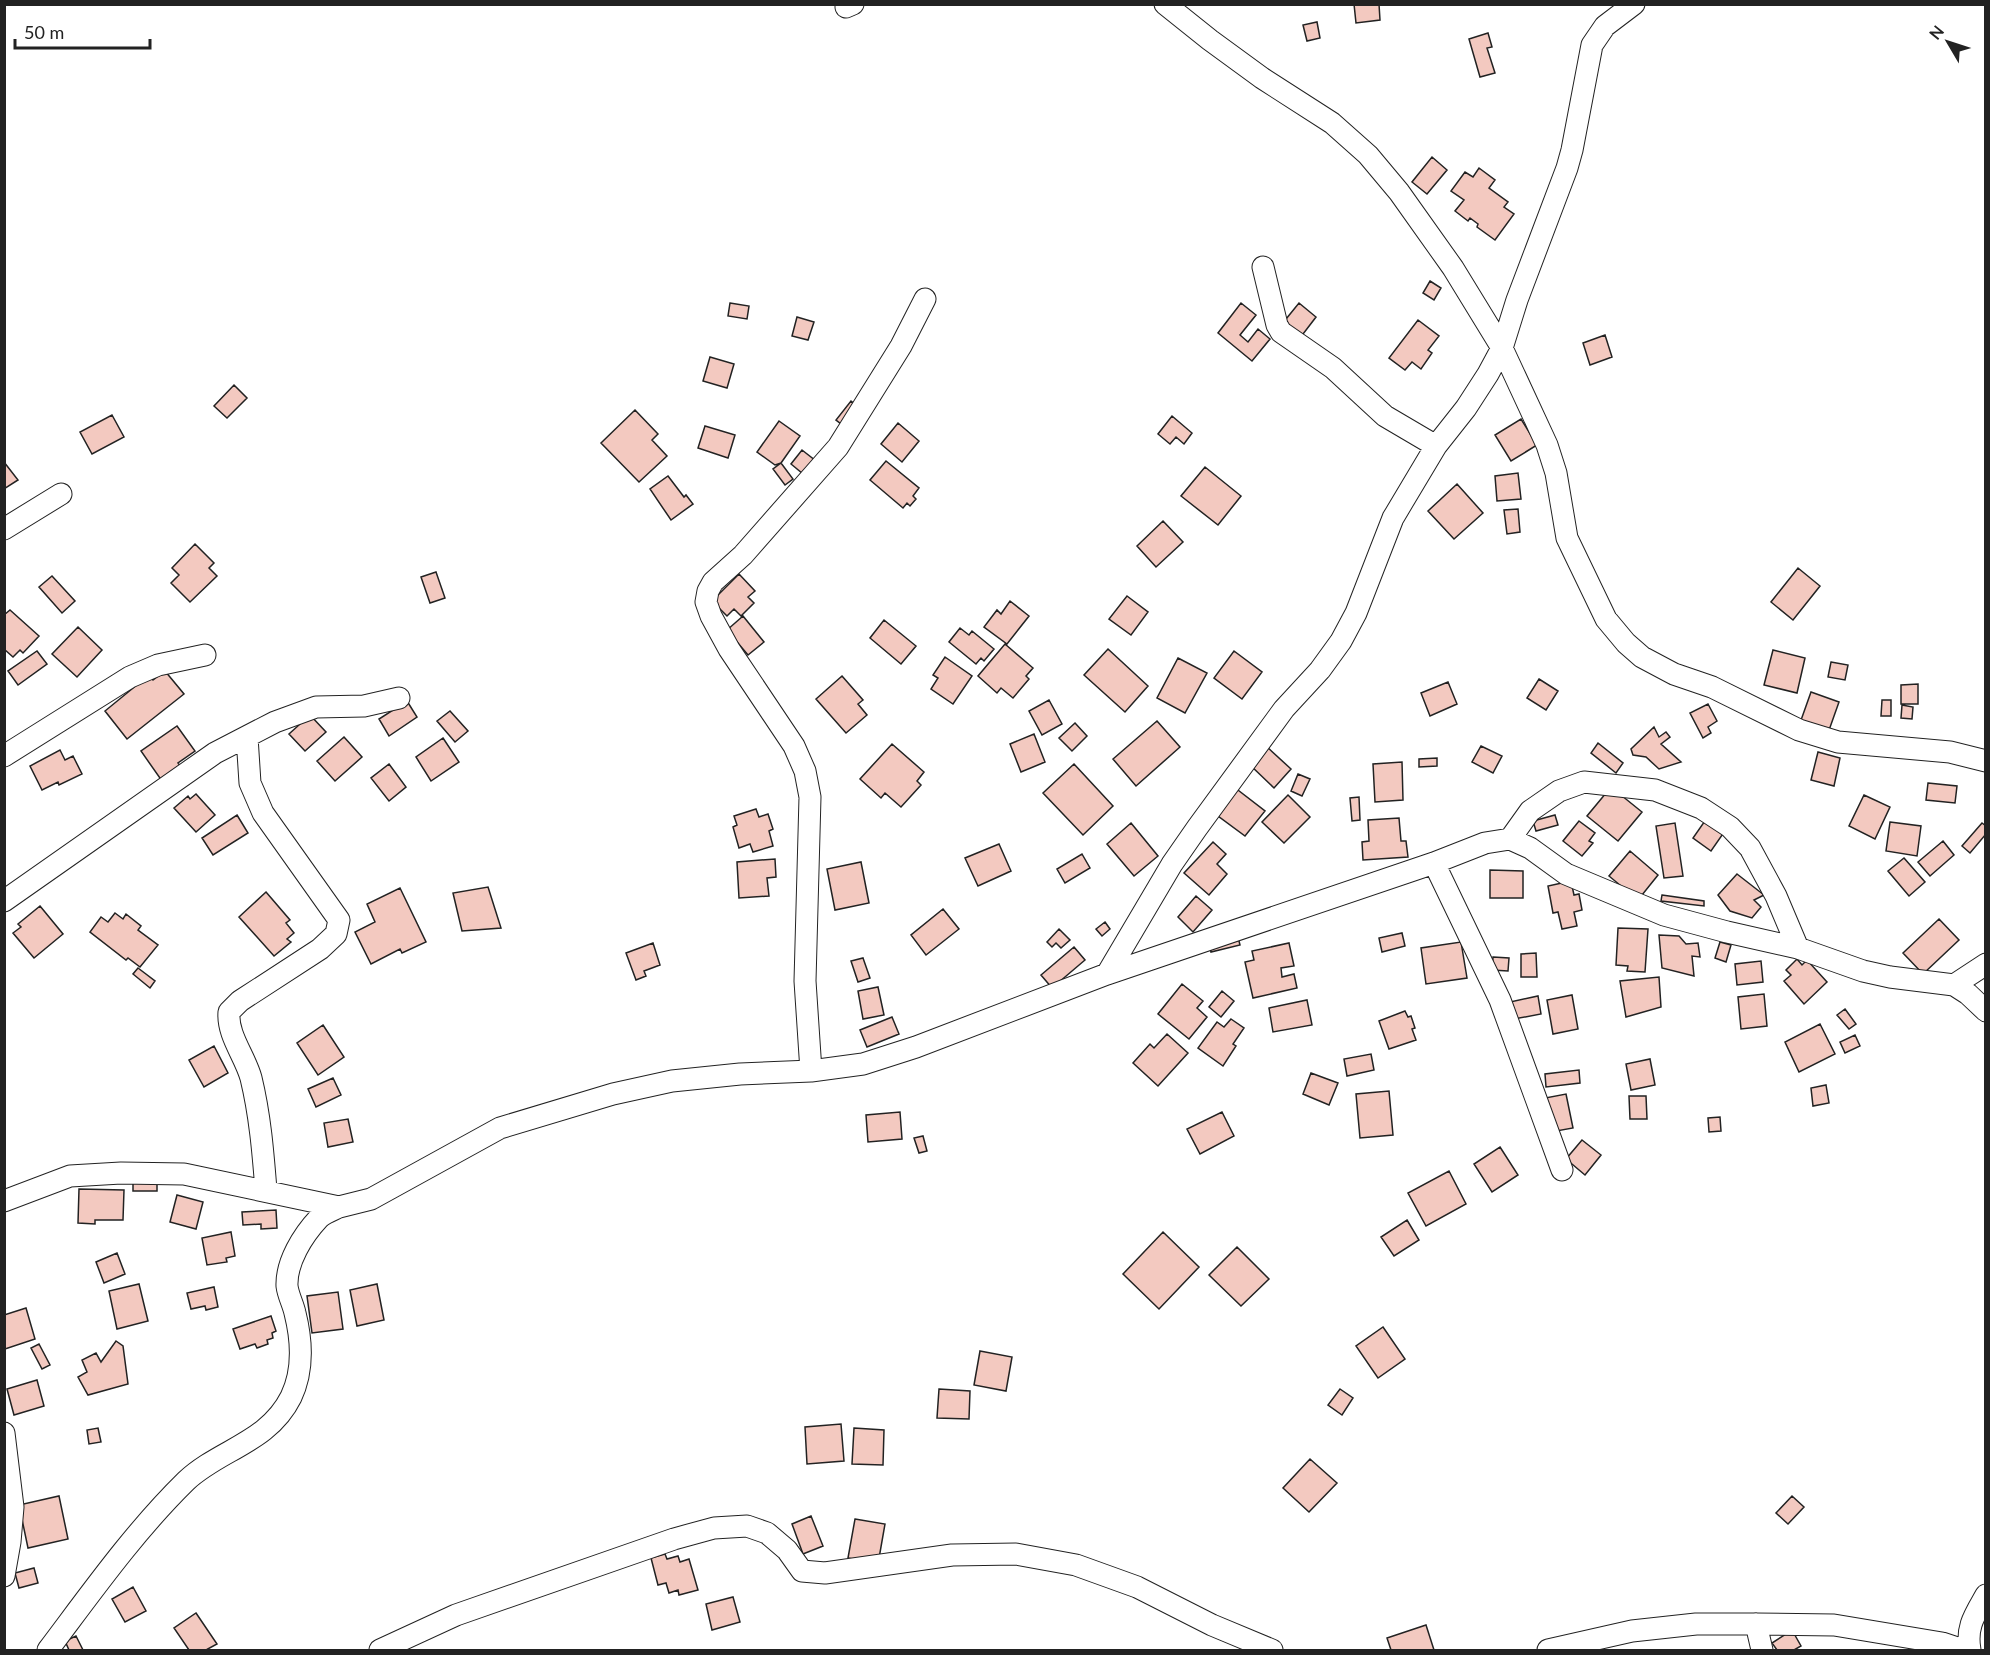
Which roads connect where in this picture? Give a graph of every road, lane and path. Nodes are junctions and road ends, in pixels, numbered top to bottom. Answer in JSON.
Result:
{"nodes":[{"id":1,"x":1165,"y":4,"type":"edge"},
{"id":2,"x":1634,"y":4,"type":"edge"},
{"id":3,"x":1263,"y":267,"type":"dead end"},
{"id":4,"x":925,"y":299,"type":"dead end"},
{"id":5,"x":1502,"y":348,"type":"junction"},
{"id":6,"x":1436,"y":446,"type":"junction"},
{"id":7,"x":61,"y":494,"type":"dead end"},
{"id":8,"x":4,"y":529,"type":"edge"},
{"id":9,"x":205,"y":655,"type":"dead end"},
{"id":10,"x":399,"y":698,"type":"dead end"},
{"id":11,"x":247,"y":737,"type":"junction"},
{"id":12,"x":4,"y":756,"type":"edge"},
{"id":13,"x":1986,"y":761,"type":"edge"},
{"id":14,"x":1510,"y":838,"type":"junction"},
{"id":15,"x":1434,"y":863,"type":"junction"},
{"id":16,"x":4,"y":902,"type":"edge"},
{"id":17,"x":1798,"y":948,"type":"junction"},
{"id":18,"x":1986,"y":964,"type":"edge"},
{"id":19,"x":1107,"y":974,"type":"junction"},
{"id":20,"x":1954,"y":985,"type":"junction"},
{"id":21,"x":1986,"y":1011,"type":"edge"},
{"id":22,"x":811,"y":1071,"type":"junction"},
{"id":23,"x":1562,"y":1170,"type":"dead end"},
{"id":24,"x":266,"y":1190,"type":"junction"},
{"id":25,"x":4,"y":1201,"type":"edge"},
{"id":26,"x":339,"y":1207,"type":"junction"},
{"id":27,"x":4,"y":1433,"type":"edge"},
{"id":28,"x":4,"y":1576,"type":"edge"},
{"id":29,"x":1986,"y":1595,"type":"edge"},
{"id":30,"x":1756,"y":1624,"type":"junction"},
{"id":31,"x":48,"y":1650,"type":"edge"},
{"id":32,"x":380,"y":1650,"type":"edge"},
{"id":33,"x":1272,"y":1650,"type":"edge"},
{"id":34,"x":1548,"y":1650,"type":"edge"},
{"id":35,"x":1762,"y":1650,"type":"edge"},
{"id":36,"x":1963,"y":1650,"type":"edge"},
{"id":37,"x":1970,"y":1650,"type":"edge"}],
"edges":[{"from":1,"to":5,"type":"street"},
{"from":2,"to":5,"type":"street"},
{"from":3,"to":6,"type":"street"},
{"from":4,"to":22,"type":"street"},
{"from":5,"to":6,"type":"street"},
{"from":5,"to":13,"type":"street"},
{"from":6,"to":19,"type":"street"},
{"from":7,"to":8,"type":"street"},
{"from":9,"to":12,"type":"street"},
{"from":10,"to":11,"type":"street"},
{"from":11,"to":16,"type":"street"},
{"from":11,"to":24,"type":"street"},
{"from":14,"to":15,"type":"street"},
{"from":14,"to":17,"type":"street"},
{"from":14,"to":17,"type":"street"},
{"from":15,"to":19,"type":"street"},
{"from":15,"to":23,"type":"street"},
{"from":17,"to":20,"type":"street"},
{"from":18,"to":20,"type":"street"},
{"from":19,"to":22,"type":"street"},
{"from":20,"to":21,"type":"street"},
{"from":22,"to":26,"type":"street"},
{"from":24,"to":25,"type":"street"},
{"from":24,"to":26,"type":"street"},
{"from":26,"to":31,"type":"street"},
{"from":27,"to":28,"type":"street"},
{"from":29,"to":37,"type":"street"},
{"from":30,"to":34,"type":"street"},
{"from":30,"to":35,"type":"street"},
{"from":30,"to":36,"type":"street"},
{"from":32,"to":33,"type":"street"}]}
